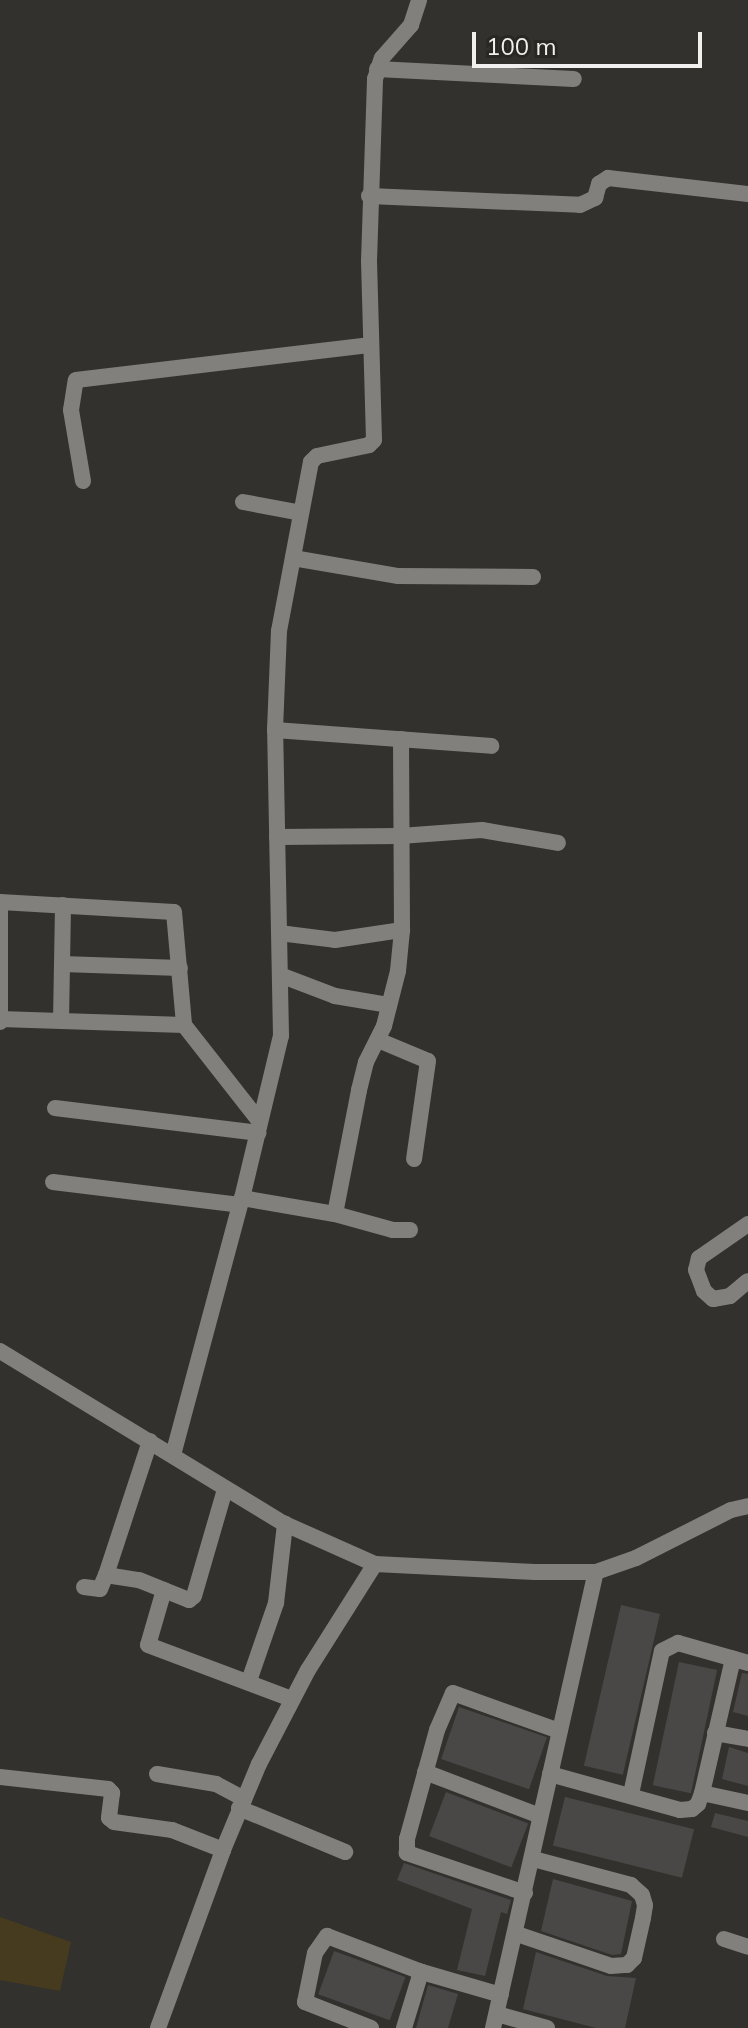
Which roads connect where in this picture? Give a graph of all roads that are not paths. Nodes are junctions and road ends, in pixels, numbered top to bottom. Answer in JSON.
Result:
{"nodes":[{"id":1,"x":419,"y":0,"type":"edge"},
{"id":2,"x":377,"y":69,"type":"junction"},
{"id":3,"x":574,"y":79,"type":"dead end"},
{"id":4,"x":748,"y":194,"type":"edge"},
{"id":5,"x":369,"y":196,"type":"junction"},
{"id":6,"x":369,"y":345,"type":"junction"},
{"id":7,"x":83,"y":481,"type":"dead end"},
{"id":8,"x":243,"y":502,"type":"dead end"},
{"id":9,"x":301,"y":513,"type":"junction"},
{"id":10,"x":293,"y":558,"type":"junction"},
{"id":11,"x":533,"y":577,"type":"dead end"},
{"id":12,"x":275,"y":730,"type":"junction"},
{"id":13,"x":401,"y":739,"type":"junction"},
{"id":14,"x":491,"y":746,"type":"dead end"},
{"id":15,"x":400,"y":836,"type":"junction"},
{"id":16,"x":277,"y":837,"type":"junction"},
{"id":17,"x":558,"y":843,"type":"dead end"},
{"id":18,"x":0,"y":902,"type":"edge"},
{"id":19,"x":63,"y":905,"type":"junction"},
{"id":20,"x":402,"y":930,"type":"junction"},
{"id":21,"x":279,"y":933,"type":"junction"},
{"id":22,"x":62,"y":964,"type":"junction"},
{"id":23,"x":180,"y":968,"type":"junction"},
{"id":24,"x":280,"y":975,"type":"junction"},
{"id":25,"x":389,"y":1005,"type":"junction"},
{"id":26,"x":0,"y":1020,"type":"edge"},
{"id":27,"x":61,"y":1021,"type":"junction"},
{"id":28,"x":184,"y":1025,"type":"junction"},
{"id":29,"x":378,"y":1040,"type":"junction"},
{"id":30,"x":55,"y":1108,"type":"dead end"},
{"id":31,"x":259,"y":1127,"type":"junction"},
{"id":32,"x":414,"y":1159,"type":"dead end"},
{"id":33,"x":53,"y":1182,"type":"dead end"},
{"id":34,"x":241,"y":1202,"type":"junction"},
{"id":35,"x":335,"y":1214,"type":"junction"},
{"id":36,"x":748,"y":1224,"type":"edge"},
{"id":37,"x":410,"y":1230,"type":"dead end"},
{"id":38,"x":748,"y":1281,"type":"edge"},
{"id":39,"x":0,"y":1351,"type":"edge"},
{"id":40,"x":150,"y":1441,"type":"junction"},
{"id":41,"x":173,"y":1455,"type":"junction"},
{"id":42,"x":225,"y":1489,"type":"junction"},
{"id":43,"x":748,"y":1506,"type":"edge"},
{"id":44,"x":285,"y":1524,"type":"junction"},
{"id":45,"x":375,"y":1564,"type":"junction"},
{"id":46,"x":596,"y":1572,"type":"junction"},
{"id":47,"x":106,"y":1575,"type":"junction"},
{"id":48,"x":84,"y":1587,"type":"dead end"},
{"id":49,"x":164,"y":1590,"type":"junction"},
{"id":50,"x":741,"y":1661,"type":"edge"},
{"id":51,"x":249,"y":1681,"type":"junction"},
{"id":52,"x":292,"y":1699,"type":"junction"},
{"id":53,"x":559,"y":1731,"type":"junction"},
{"id":54,"x":715,"y":1733,"type":"junction"},
{"id":55,"x":748,"y":1739,"type":"edge"},
{"id":56,"x":425,"y":1772,"type":"junction"},
{"id":57,"x":157,"y":1774,"type":"dead end"},
{"id":58,"x":550,"y":1774,"type":"junction"},
{"id":59,"x":0,"y":1777,"type":"edge"},
{"id":60,"x":702,"y":1793,"type":"junction"},
{"id":61,"x":631,"y":1794,"type":"junction"},
{"id":62,"x":242,"y":1803,"type":"junction"},
{"id":63,"x":748,"y":1803,"type":"edge"},
{"id":64,"x":540,"y":1816,"type":"junction"},
{"id":65,"x":223,"y":1850,"type":"junction"},
{"id":66,"x":345,"y":1852,"type":"dead end"},
{"id":67,"x":533,"y":1859,"type":"junction"},
{"id":68,"x":525,"y":1893,"type":"junction"},
{"id":69,"x":517,"y":1934,"type":"junction"},
{"id":70,"x":724,"y":1939,"type":"dead end"},
{"id":71,"x":748,"y":1947,"type":"edge"},
{"id":72,"x":421,"y":1972,"type":"junction"},
{"id":73,"x":501,"y":1995,"type":"junction"},
{"id":74,"x":495,"y":2021,"type":"edge"},
{"id":75,"x":158,"y":2028,"type":"edge"},
{"id":76,"x":371,"y":2028,"type":"edge"},
{"id":77,"x":404,"y":2028,"type":"edge"},
{"id":78,"x":547,"y":2028,"type":"edge"}],
"edges":[{"from":1,"to":2,"type":"street"},
{"from":2,"to":3,"type":"street"},
{"from":2,"to":5,"type":"street"},
{"from":4,"to":5,"type":"street"},
{"from":5,"to":6,"type":"street"},
{"from":6,"to":7,"type":"street"},
{"from":6,"to":9,"type":"street"},
{"from":8,"to":9,"type":"street"},
{"from":9,"to":10,"type":"street"},
{"from":10,"to":11,"type":"street"},
{"from":10,"to":12,"type":"street"},
{"from":12,"to":13,"type":"street"},
{"from":12,"to":16,"type":"street"},
{"from":13,"to":14,"type":"street"},
{"from":13,"to":15,"type":"street"},
{"from":15,"to":16,"type":"street"},
{"from":15,"to":17,"type":"street"},
{"from":15,"to":20,"type":"street"},
{"from":16,"to":21,"type":"street"},
{"from":18,"to":19,"type":"street"},
{"from":18,"to":26,"type":"street"},
{"from":19,"to":22,"type":"street"},
{"from":19,"to":23,"type":"street"},
{"from":20,"to":21,"type":"street"},
{"from":20,"to":25,"type":"street"},
{"from":21,"to":24,"type":"street"},
{"from":22,"to":23,"type":"street"},
{"from":22,"to":27,"type":"street"},
{"from":23,"to":28,"type":"street"},
{"from":24,"to":25,"type":"street"},
{"from":24,"to":31,"type":"street"},
{"from":25,"to":29,"type":"street"},
{"from":26,"to":27,"type":"street"},
{"from":27,"to":28,"type":"street"},
{"from":28,"to":31,"type":"street"},
{"from":29,"to":32,"type":"street"},
{"from":29,"to":35,"type":"street"},
{"from":30,"to":31,"type":"street"},
{"from":31,"to":34,"type":"street"},
{"from":33,"to":34,"type":"street"},
{"from":34,"to":35,"type":"street"},
{"from":34,"to":41,"type":"street"},
{"from":35,"to":37,"type":"street"},
{"from":36,"to":38,"type":"street"},
{"from":39,"to":40,"type":"street"},
{"from":40,"to":41,"type":"street"},
{"from":40,"to":47,"type":"street"},
{"from":41,"to":42,"type":"street"},
{"from":42,"to":44,"type":"street"},
{"from":42,"to":49,"type":"street"},
{"from":43,"to":46,"type":"street"},
{"from":44,"to":45,"type":"street"},
{"from":44,"to":51,"type":"street"},
{"from":45,"to":46,"type":"street"},
{"from":45,"to":52,"type":"street"},
{"from":46,"to":53,"type":"street"},
{"from":47,"to":48,"type":"street"},
{"from":47,"to":49,"type":"street"},
{"from":49,"to":51,"type":"street"},
{"from":50,"to":54,"type":"street"},
{"from":50,"to":61,"type":"street"},
{"from":51,"to":52,"type":"street"},
{"from":52,"to":62,"type":"street"},
{"from":53,"to":56,"type":"street"},
{"from":53,"to":58,"type":"street"},
{"from":54,"to":55,"type":"street"},
{"from":54,"to":60,"type":"street"},
{"from":56,"to":64,"type":"street"},
{"from":56,"to":68,"type":"street"},
{"from":57,"to":62,"type":"street"},
{"from":58,"to":61,"type":"street"},
{"from":58,"to":64,"type":"street"},
{"from":59,"to":65,"type":"street"},
{"from":60,"to":61,"type":"street"},
{"from":60,"to":63,"type":"street"},
{"from":62,"to":65,"type":"street"},
{"from":62,"to":66,"type":"street"},
{"from":64,"to":67,"type":"street"},
{"from":65,"to":75,"type":"street"},
{"from":67,"to":68,"type":"street"},
{"from":67,"to":69,"type":"street"},
{"from":68,"to":69,"type":"street"},
{"from":69,"to":73,"type":"street"},
{"from":70,"to":71,"type":"street"},
{"from":72,"to":73,"type":"street"},
{"from":72,"to":76,"type":"street"},
{"from":72,"to":77,"type":"street"},
{"from":73,"to":74,"type":"street"},
{"from":74,"to":78,"type":"street"}]}
